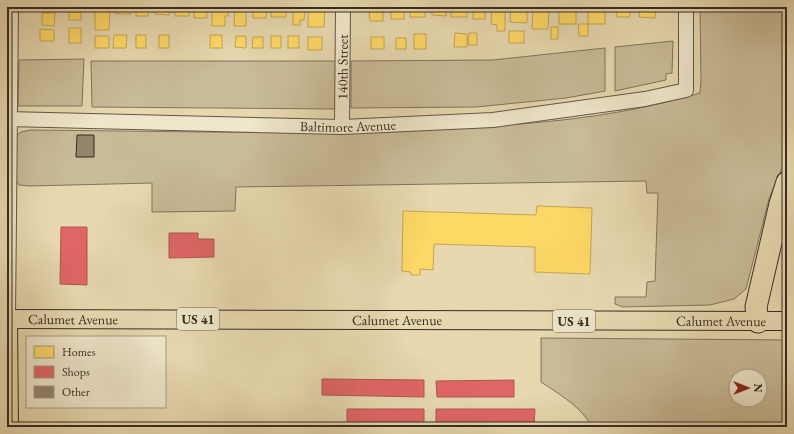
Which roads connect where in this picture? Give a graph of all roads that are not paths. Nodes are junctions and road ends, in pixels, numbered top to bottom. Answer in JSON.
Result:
{"nodes":[{"id":1,"x":11,"y":7,"type":"edge"},
{"id":2,"x":343,"y":7,"type":"edge"},
{"id":3,"x":686,"y":7,"type":"edge"},
{"id":4,"x":8,"y":119,"type":"edge"},
{"id":5,"x":342,"y":127,"type":"junction"},
{"id":6,"x":787,"y":182,"type":"edge"},
{"id":7,"x":787,"y":232,"type":"edge"},
{"id":8,"x":7,"y":319,"type":"edge"},
{"id":9,"x":787,"y":321,"type":"edge"},
{"id":10,"x":758,"y":322,"type":"junction"},
{"id":11,"x":10,"y":427,"type":"edge"}],
"edges":[{"from":1,"to":4,"type":"street"},
{"from":2,"to":5,"type":"street","name":"140th Street"},
{"from":3,"to":5,"type":"street","name":"Baltimore Avenue"},
{"from":4,"to":5,"type":"street","name":"Baltimore Avenue"},
{"from":4,"to":8,"type":"street"},
{"from":6,"to":10,"type":"highway"},
{"from":7,"to":10,"type":"highway"},
{"from":8,"to":10,"type":"main road","name":"Calumet Avenue","number":"US 41"},
{"from":8,"to":11,"type":"main road"},
{"from":9,"to":10,"type":"main road","name":"Calumet Avenue","number":"US 41"}]}
